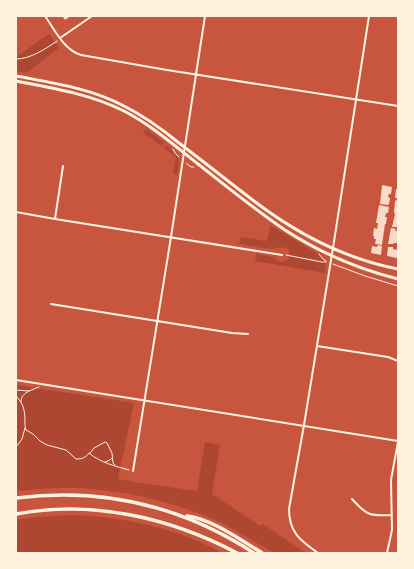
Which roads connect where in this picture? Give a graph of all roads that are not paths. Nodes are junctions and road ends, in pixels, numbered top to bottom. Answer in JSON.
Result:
{"nodes":[{"id":1,"x":45,"y":16,"type":"edge"},
{"id":2,"x":92,"y":16,"type":"edge"},
{"id":3,"x":205,"y":16,"type":"edge"},
{"id":4,"x":369,"y":16,"type":"edge"},
{"id":5,"x":60,"y":38,"type":"junction"},
{"id":6,"x":196,"y":74,"type":"junction"},
{"id":7,"x":16,"y":76,"type":"edge"},
{"id":8,"x":16,"y":81,"type":"edge"},
{"id":9,"x":356,"y":99,"type":"junction"},
{"id":10,"x":398,"y":106,"type":"edge"},
{"id":11,"x":185,"y":147,"type":"junction"},
{"id":12,"x":184,"y":153,"type":"junction"},
{"id":13,"x":63,"y":166,"type":"dead end"},
{"id":14,"x":16,"y":212,"type":"edge"},
{"id":15,"x":55,"y":219,"type":"junction"},
{"id":16,"x":171,"y":237,"type":"junction"},
{"id":17,"x":334,"y":248,"type":"junction"},
{"id":18,"x":282,"y":255,"type":"road end"},
{"id":19,"x":332,"y":256,"type":"junction"},
{"id":20,"x":398,"y":270,"type":"edge"},
{"id":21,"x":398,"y":279,"type":"edge"},
{"id":22,"x":51,"y":304,"type":"dead end"},
{"id":23,"x":157,"y":321,"type":"junction"},
{"id":24,"x":248,"y":334,"type":"dead end"},
{"id":25,"x":317,"y":346,"type":"junction"},
{"id":26,"x":398,"y":361,"type":"edge"},
{"id":27,"x":16,"y":380,"type":"edge"},
{"id":28,"x":145,"y":401,"type":"junction"},
{"id":29,"x":304,"y":426,"type":"junction"},
{"id":30,"x":398,"y":442,"type":"edge"},
{"id":31,"x":133,"y":471,"type":"road end"},
{"id":32,"x":16,"y":498,"type":"edge"},
{"id":33,"x":352,"y":499,"type":"dead end"},
{"id":34,"x":16,"y":514,"type":"edge"},
{"id":35,"x":392,"y":515,"type":"junction"},
{"id":36,"x":182,"y":516,"type":"junction"},
{"id":37,"x":237,"y":553,"type":"edge"},
{"id":38,"x":254,"y":553,"type":"edge"},
{"id":39,"x":262,"y":553,"type":"edge"},
{"id":40,"x":318,"y":553,"type":"edge"},
{"id":41,"x":387,"y":553,"type":"edge"}],
"edges":[{"from":1,"to":5,"type":"street"},
{"from":2,"to":5,"type":"street"},
{"from":3,"to":6,"type":"street"},
{"from":4,"to":9,"type":"street"},
{"from":5,"to":6,"type":"street"},
{"from":6,"to":9,"type":"street"},
{"from":6,"to":11,"type":"street"},
{"from":7,"to":11,"type":"main road"},
{"from":8,"to":12,"type":"main road"},
{"from":9,"to":10,"type":"street"},
{"from":9,"to":17,"type":"street"},
{"from":11,"to":12,"type":"street"},
{"from":11,"to":17,"type":"main road"},
{"from":12,"to":16,"type":"street"},
{"from":12,"to":19,"type":"main road"},
{"from":13,"to":15,"type":"street"},
{"from":14,"to":15,"type":"street"},
{"from":15,"to":16,"type":"street"},
{"from":16,"to":18,"type":"street"},
{"from":16,"to":23,"type":"street"},
{"from":17,"to":19,"type":"street"},
{"from":17,"to":20,"type":"main road"},
{"from":19,"to":21,"type":"main road"},
{"from":19,"to":25,"type":"street"},
{"from":22,"to":23,"type":"street"},
{"from":23,"to":24,"type":"street"},
{"from":23,"to":28,"type":"street"},
{"from":25,"to":26,"type":"street"},
{"from":25,"to":29,"type":"street"},
{"from":27,"to":28,"type":"street"},
{"from":28,"to":29,"type":"street"},
{"from":28,"to":31,"type":"street"},
{"from":29,"to":30,"type":"street"},
{"from":29,"to":40,"type":"street"},
{"from":30,"to":35,"type":"street"},
{"from":32,"to":36,"type":"highway"},
{"from":33,"to":35,"type":"street"},
{"from":34,"to":37,"type":"highway"},
{"from":35,"to":41,"type":"street"},
{"from":36,"to":38,"type":"highway"},
{"from":36,"to":39,"type":"highway"}]}
